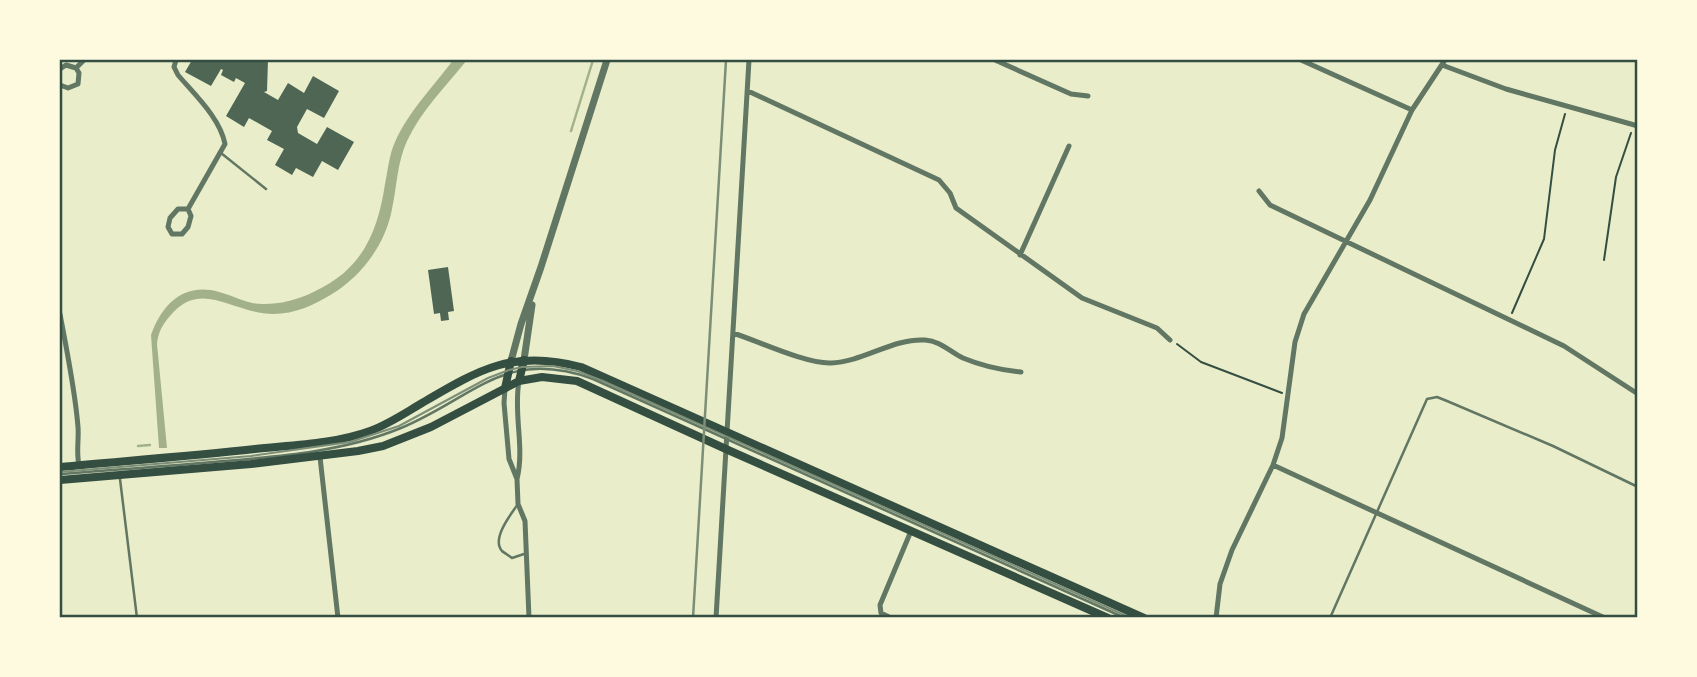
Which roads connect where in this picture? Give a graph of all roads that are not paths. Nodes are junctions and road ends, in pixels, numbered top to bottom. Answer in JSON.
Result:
{"nodes":[{"id":1,"x":84,"y":60,"type":"edge"},
{"id":2,"x":176,"y":60,"type":"edge"},
{"id":3,"x":607,"y":60,"type":"edge"},
{"id":4,"x":749,"y":60,"type":"edge"},
{"id":5,"x":995,"y":60,"type":"edge"},
{"id":6,"x":1301,"y":60,"type":"edge"},
{"id":7,"x":1444,"y":62,"type":"edge"},
{"id":8,"x":76,"y":68,"type":"junction"},
{"id":9,"x":60,"y":69,"type":"edge"},
{"id":10,"x":60,"y":85,"type":"edge"},
{"id":11,"x":748,"y":91,"type":"junction"},
{"id":12,"x":1088,"y":96,"type":"dead end"},
{"id":13,"x":1412,"y":110,"type":"junction"},
{"id":14,"x":1636,"y":126,"type":"edge"},
{"id":15,"x":1069,"y":146,"type":"dead end"},
{"id":16,"x":221,"y":153,"type":"junction"},
{"id":17,"x":266,"y":189,"type":"dead end"},
{"id":18,"x":1259,"y":191,"type":"dead end"},
{"id":19,"x":188,"y":209,"type":"junction"},
{"id":20,"x":1345,"y":241,"type":"junction"},
{"id":21,"x":1020,"y":255,"type":"junction"},
{"id":22,"x":541,"y":267,"type":"junction"},
{"id":23,"x":60,"y":314,"type":"edge"},
{"id":24,"x":733,"y":332,"type":"junction"},
{"id":25,"x":1170,"y":340,"type":"road end"},
{"id":26,"x":524,"y":360,"type":"junction"},
{"id":27,"x":511,"y":361,"type":"junction"},
{"id":28,"x":522,"y":370,"type":"junction"},
{"id":29,"x":1021,"y":372,"type":"dead end"},
{"id":30,"x":509,"y":373,"type":"junction"},
{"id":31,"x":519,"y":381,"type":"junction"},
{"id":32,"x":505,"y":388,"type":"junction"},
{"id":33,"x":1637,"y":394,"type":"edge"},
{"id":34,"x":728,"y":441,"type":"junction"},
{"id":35,"x":320,"y":457,"type":"junction"},
{"id":36,"x":79,"y":465,"type":"junction"},
{"id":37,"x":1273,"y":465,"type":"junction"},
{"id":38,"x":60,"y":467,"type":"edge"},
{"id":39,"x":60,"y":474,"type":"edge"},
{"id":40,"x":120,"y":475,"type":"junction"},
{"id":41,"x":517,"y":479,"type":"junction"},
{"id":42,"x":60,"y":480,"type":"edge"},
{"id":43,"x":1637,"y":486,"type":"edge"},
{"id":44,"x":518,"y":504,"type":"junction"},
{"id":45,"x":1375,"y":512,"type":"junction"},
{"id":46,"x":911,"y":531,"type":"junction"},
{"id":47,"x":527,"y":553,"type":"junction"},
{"id":48,"x":137,"y":618,"type":"edge"},
{"id":49,"x":338,"y":618,"type":"edge"},
{"id":50,"x":529,"y":618,"type":"edge"},
{"id":51,"x":716,"y":618,"type":"edge"},
{"id":52,"x":891,"y":618,"type":"edge"},
{"id":53,"x":1108,"y":618,"type":"edge"},
{"id":54,"x":1125,"y":618,"type":"edge"},
{"id":55,"x":1144,"y":618,"type":"edge"},
{"id":56,"x":1216,"y":618,"type":"edge"},
{"id":57,"x":1330,"y":618,"type":"edge"},
{"id":58,"x":1605,"y":618,"type":"edge"}],
"edges":[{"from":1,"to":8,"type":"street"},
{"from":2,"to":16,"type":"street"},
{"from":3,"to":22,"type":"street"},
{"from":4,"to":11,"type":"street"},
{"from":5,"to":12,"type":"street"},
{"from":6,"to":13,"type":"street"},
{"from":7,"to":13,"type":"street"},
{"from":7,"to":14,"type":"street"},
{"from":8,"to":9,"type":"street"},
{"from":8,"to":10,"type":"street"},
{"from":11,"to":21,"type":"street"},
{"from":11,"to":24,"type":"street"},
{"from":13,"to":20,"type":"street"},
{"from":15,"to":21,"type":"street"},
{"from":16,"to":17,"type":"lane"},
{"from":16,"to":19,"type":"street"},
{"from":18,"to":20,"type":"street"},
{"from":19,"to":19,"type":"street"},
{"from":20,"to":33,"type":"street"},
{"from":20,"to":37,"type":"street"},
{"from":21,"to":25,"type":"street"},
{"from":22,"to":26,"type":"street"},
{"from":22,"to":27,"type":"street"},
{"from":23,"to":36,"type":"street"},
{"from":24,"to":29,"type":"street"},
{"from":24,"to":34,"type":"street"},
{"from":26,"to":27,"type":"main road"},
{"from":26,"to":28,"type":"main road"},
{"from":26,"to":34,"type":"main road"},
{"from":27,"to":30,"type":"main road"},
{"from":27,"to":36,"type":"main road"},
{"from":28,"to":30,"type":"lane"},
{"from":28,"to":31,"type":"main road"},
{"from":28,"to":34,"type":"lane"},
{"from":30,"to":32,"type":"main road"},
{"from":30,"to":39,"type":"lane"},
{"from":31,"to":32,"type":"main road"},
{"from":31,"to":34,"type":"main road"},
{"from":31,"to":41,"type":"street"},
{"from":32,"to":35,"type":"main road"},
{"from":32,"to":41,"type":"street"},
{"from":34,"to":46,"type":"main road"},
{"from":34,"to":51,"type":"street"},
{"from":34,"to":54,"type":"lane"},
{"from":34,"to":55,"type":"main road"},
{"from":35,"to":40,"type":"main road"},
{"from":35,"to":49,"type":"street"},
{"from":36,"to":38,"type":"main road"},
{"from":37,"to":45,"type":"street"},
{"from":37,"to":56,"type":"street"},
{"from":40,"to":42,"type":"main road"},
{"from":40,"to":48,"type":"lane"},
{"from":41,"to":44,"type":"street"},
{"from":43,"to":45,"type":"lane"},
{"from":44,"to":47,"type":"street"},
{"from":44,"to":47,"type":"lane"},
{"from":45,"to":57,"type":"lane"},
{"from":45,"to":58,"type":"street"},
{"from":46,"to":52,"type":"street"},
{"from":46,"to":53,"type":"main road"},
{"from":47,"to":50,"type":"street"}]}
